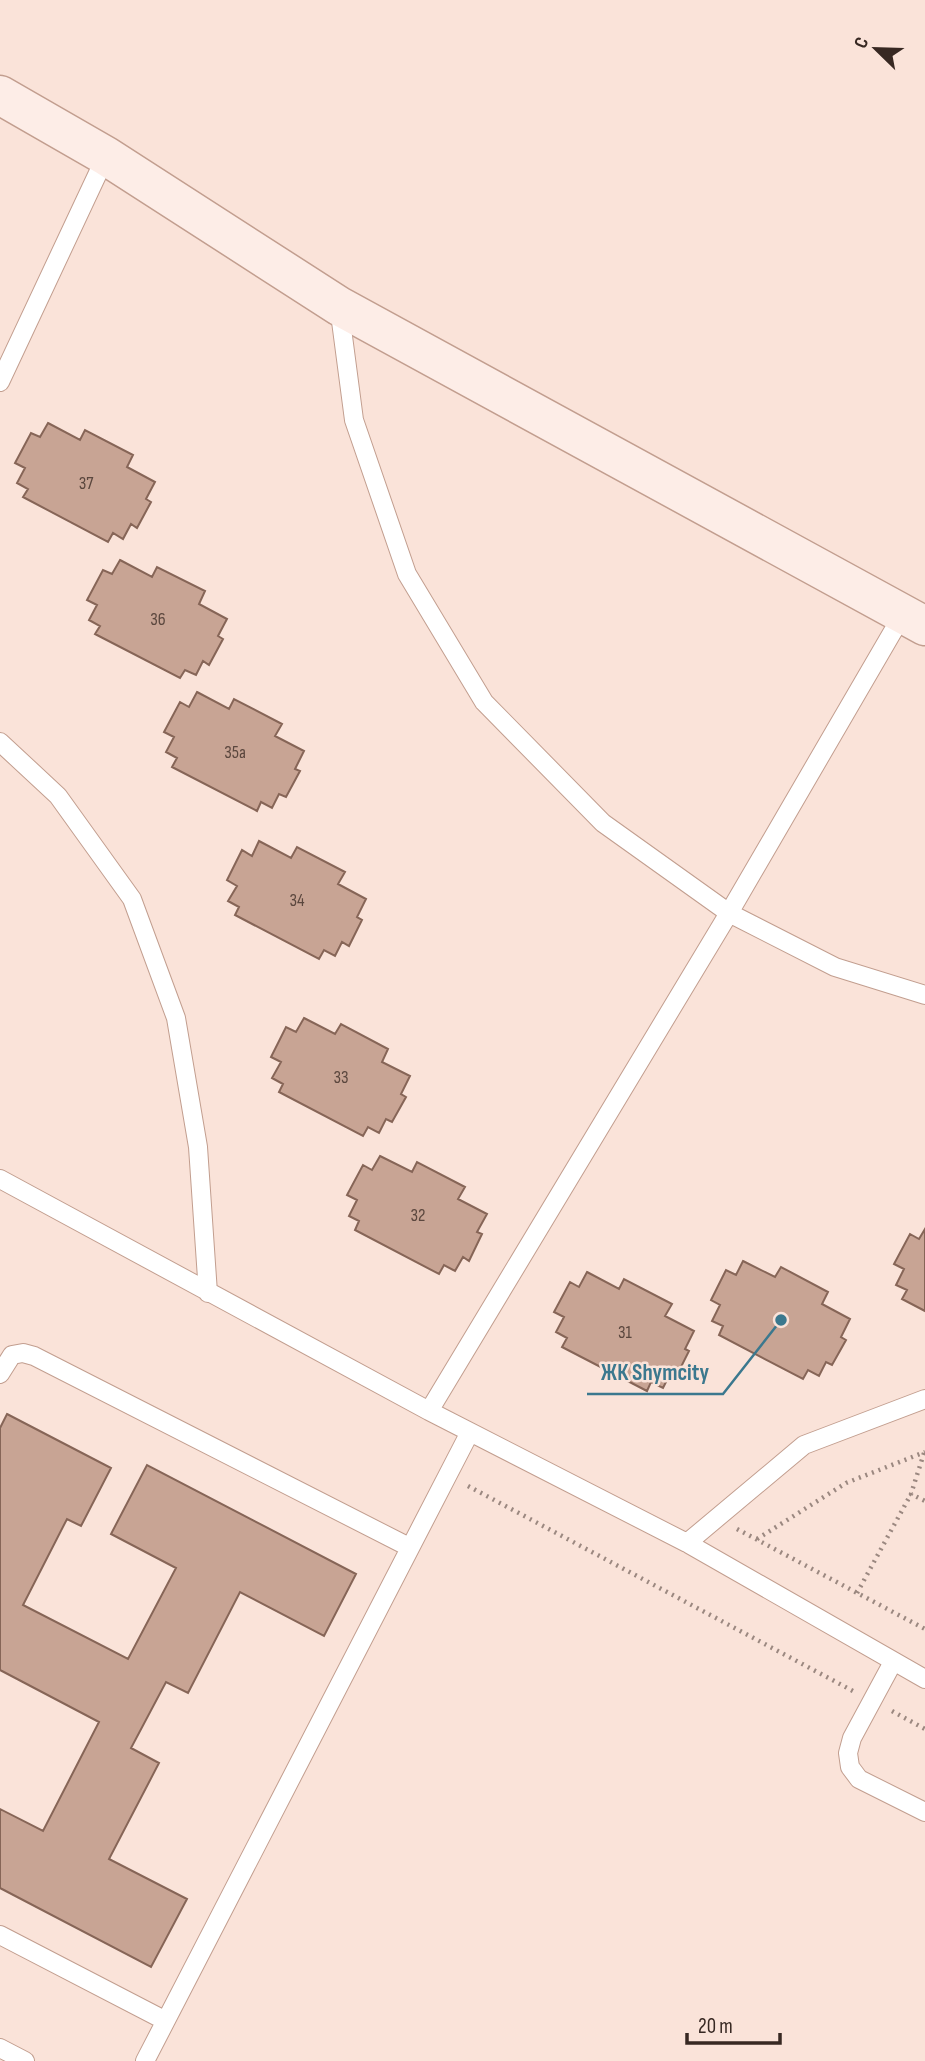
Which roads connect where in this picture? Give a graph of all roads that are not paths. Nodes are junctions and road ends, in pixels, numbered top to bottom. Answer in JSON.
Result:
{"nodes":[{"id":1,"x":0,"y":95,"type":"edge"},
{"id":2,"x":106,"y":156,"type":"junction"},
{"id":3,"x":339,"y":306,"type":"junction"},
{"id":4,"x":0,"y":382,"type":"edge"},
{"id":5,"x":914,"y":620,"type":"edge"},
{"id":6,"x":0,"y":742,"type":"edge"},
{"id":7,"x":729,"y":913,"type":"junction"},
{"id":8,"x":925,"y":995,"type":"edge"},
{"id":9,"x":0,"y":1179,"type":"edge"},
{"id":10,"x":208,"y":1293,"type":"junction"},
{"id":11,"x":0,"y":1374,"type":"edge"},
{"id":12,"x":925,"y":1399,"type":"edge"},
{"id":13,"x":429,"y":1411,"type":"junction"},
{"id":14,"x":470,"y":1432,"type":"junction"},
{"id":15,"x":687,"y":1543,"type":"junction"},
{"id":16,"x":409,"y":1547,"type":"junction"},
{"id":17,"x":893,"y":1662,"type":"junction"},
{"id":18,"x":925,"y":1679,"type":"edge"},
{"id":19,"x":925,"y":1812,"type":"edge"},
{"id":20,"x":0,"y":1935,"type":"edge"},
{"id":21,"x":164,"y":2020,"type":"junction"},
{"id":22,"x":0,"y":2048,"type":"edge"},
{"id":23,"x":25,"y":2061,"type":"edge"},
{"id":24,"x":145,"y":2061,"type":"edge"}],
"edges":[{"from":1,"to":2,"type":"street"},
{"from":2,"to":3,"type":"street"},
{"from":2,"to":4,"type":"lane"},
{"from":3,"to":5,"type":"street"},
{"from":3,"to":7,"type":"lane"},
{"from":5,"to":7,"type":"lane"},
{"from":6,"to":10,"type":"lane"},
{"from":7,"to":8,"type":"lane"},
{"from":7,"to":13,"type":"lane"},
{"from":9,"to":10,"type":"lane"},
{"from":10,"to":13,"type":"lane"},
{"from":11,"to":16,"type":"lane"},
{"from":12,"to":15,"type":"lane"},
{"from":13,"to":14,"type":"lane"},
{"from":14,"to":15,"type":"lane"},
{"from":14,"to":16,"type":"lane"},
{"from":15,"to":17,"type":"lane"},
{"from":16,"to":21,"type":"lane"},
{"from":17,"to":18,"type":"lane"},
{"from":17,"to":19,"type":"lane"},
{"from":20,"to":21,"type":"lane"},
{"from":21,"to":24,"type":"lane"},
{"from":22,"to":23,"type":"lane"}]}
